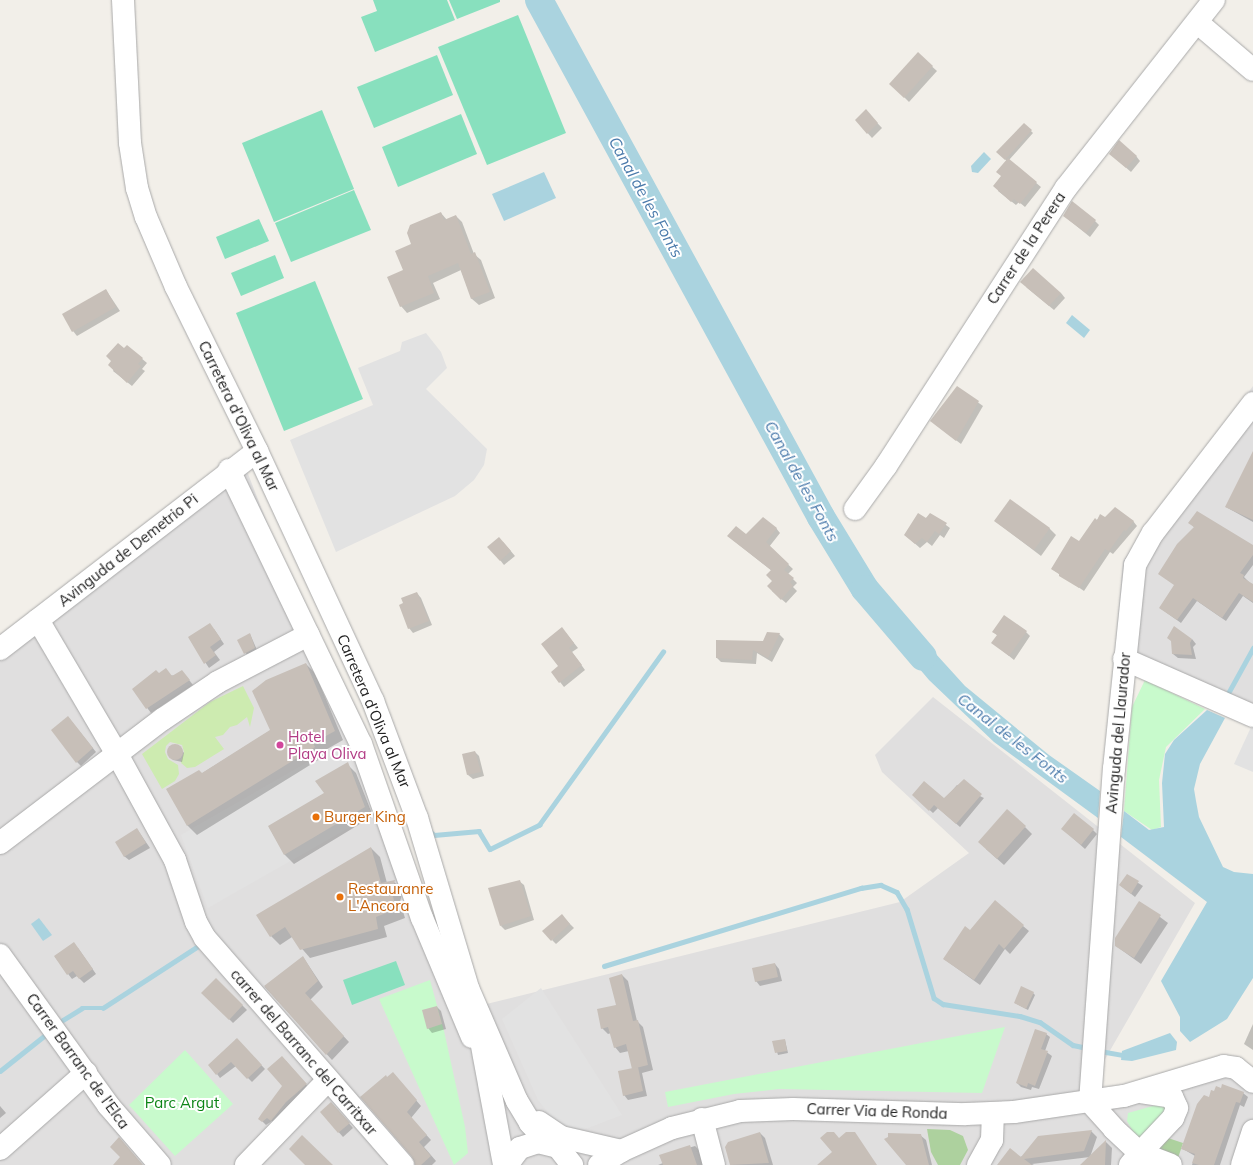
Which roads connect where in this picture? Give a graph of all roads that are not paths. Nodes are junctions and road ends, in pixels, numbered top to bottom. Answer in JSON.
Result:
{"nodes":[{"id":1,"x":123,"y":0,"type":"edge"},
{"id":2,"x":1214,"y":0,"type":"edge"},
{"id":3,"x":1198,"y":23,"type":"junction"},
{"id":4,"x":1253,"y":70,"type":"edge"},
{"id":5,"x":1253,"y":403,"type":"edge"},
{"id":6,"x":257,"y":450,"type":"junction"},
{"id":7,"x":229,"y":470,"type":"junction"},
{"id":8,"x":855,"y":509,"type":"dead end"},
{"id":9,"x":38,"y":620,"type":"junction"},
{"id":10,"x":308,"y":634,"type":"junction"},
{"id":11,"x":0,"y":649,"type":"edge"},
{"id":12,"x":1124,"y":659,"type":"junction"},
{"id":13,"x":1246,"y":712,"type":"edge"},
{"id":14,"x":117,"y":754,"type":"junction"},
{"id":15,"x":0,"y":843,"type":"edge"},
{"id":16,"x":0,"y":954,"type":"edge"},
{"id":17,"x":468,"y":988,"type":"junction"},
{"id":18,"x":472,"y":1037,"type":"dead end"},
{"id":19,"x":496,"y":1052,"type":"junction"},
{"id":20,"x":86,"y":1073,"type":"junction"},
{"id":21,"x":328,"y":1080,"type":"junction"},
{"id":22,"x":1253,"y":1082,"type":"edge"},
{"id":23,"x":1139,"y":1092,"type":"junction"},
{"id":24,"x":1090,"y":1102,"type":"junction"},
{"id":25,"x":993,"y":1113,"type":"junction"},
{"id":26,"x":702,"y":1119,"type":"junction"},
{"id":27,"x":1253,"y":1131,"type":"edge"},
{"id":28,"x":0,"y":1149,"type":"edge"},
{"id":29,"x":621,"y":1151,"type":"junction"},
{"id":30,"x":562,"y":1154,"type":"edge"},
{"id":31,"x":1135,"y":1159,"type":"edge"},
{"id":32,"x":509,"y":1161,"type":"edge"},
{"id":33,"x":160,"y":1165,"type":"edge"},
{"id":34,"x":246,"y":1165,"type":"edge"},
{"id":35,"x":403,"y":1165,"type":"edge"},
{"id":36,"x":599,"y":1165,"type":"edge"},
{"id":37,"x":714,"y":1165,"type":"edge"},
{"id":38,"x":978,"y":1165,"type":"edge"},
{"id":39,"x":1172,"y":1165,"type":"edge"},
{"id":40,"x":1242,"y":1165,"type":"edge"}],
"edges":[{"from":1,"to":6,"type":"street","name":"Carretera d’Oliva al Mar"},
{"from":2,"to":3,"type":"street","name":"Carrer de la Perera"},
{"from":3,"to":4,"type":"street"},
{"from":3,"to":8,"type":"street","name":"Carrer de la Perera"},
{"from":5,"to":12,"type":"street","name":"Avinguda del Llaurador"},
{"from":6,"to":7,"type":"street","name":"Avinguda de Demetrio Pi"},
{"from":6,"to":17,"type":"street","name":"Carretera d’Oliva al Mar"},
{"from":7,"to":9,"type":"street","name":"Avinguda de Demetrio Pi"},
{"from":7,"to":10,"type":"street"},
{"from":9,"to":11,"type":"street","name":"Avinguda de Demetrio Pi"},
{"from":9,"to":14,"type":"street","name":"carrer del Barranc del Carritxar"},
{"from":10,"to":14,"type":"street"},
{"from":10,"to":18,"type":"street"},
{"from":12,"to":13,"type":"street"},
{"from":12,"to":24,"type":"street","name":"Avinguda del Llaurador"},
{"from":14,"to":15,"type":"street"},
{"from":14,"to":21,"type":"street","name":"carrer del Barranc del Carritxar"},
{"from":16,"to":20,"type":"street","name":"Carrer Barranc de l'Elca"},
{"from":17,"to":19,"type":"street"},
{"from":17,"to":32,"type":"street"},
{"from":19,"to":29,"type":"street"},
{"from":19,"to":30,"type":"street"},
{"from":19,"to":32,"type":"street"},
{"from":20,"to":28,"type":"street"},
{"from":20,"to":33,"type":"street","name":"Carrer Barranc de l'Elca"},
{"from":21,"to":34,"type":"street"},
{"from":21,"to":35,"type":"street","name":"carrer del Barranc del Carritxar"},
{"from":22,"to":23,"type":"street"},
{"from":23,"to":24,"type":"street","name":"Carrer Via de Ronda"},
{"from":23,"to":31,"type":"street"},
{"from":24,"to":25,"type":"street","name":"Carrer Via de Ronda"},
{"from":24,"to":31,"type":"street"},
{"from":25,"to":26,"type":"street","name":"Carrer Via de Ronda"},
{"from":25,"to":38,"type":"street"},
{"from":26,"to":29,"type":"street","name":"Carrer Via de Ronda"},
{"from":26,"to":37,"type":"street"},
{"from":27,"to":40,"type":"street"},
{"from":29,"to":30,"type":"street","name":"Carrer Via de Ronda"},
{"from":29,"to":36,"type":"street","name":"Carrer Via de Ronda"},
{"from":30,"to":32,"type":"street","name":"Carrer Via de Ronda"},
{"from":31,"to":39,"type":"street"}]}
